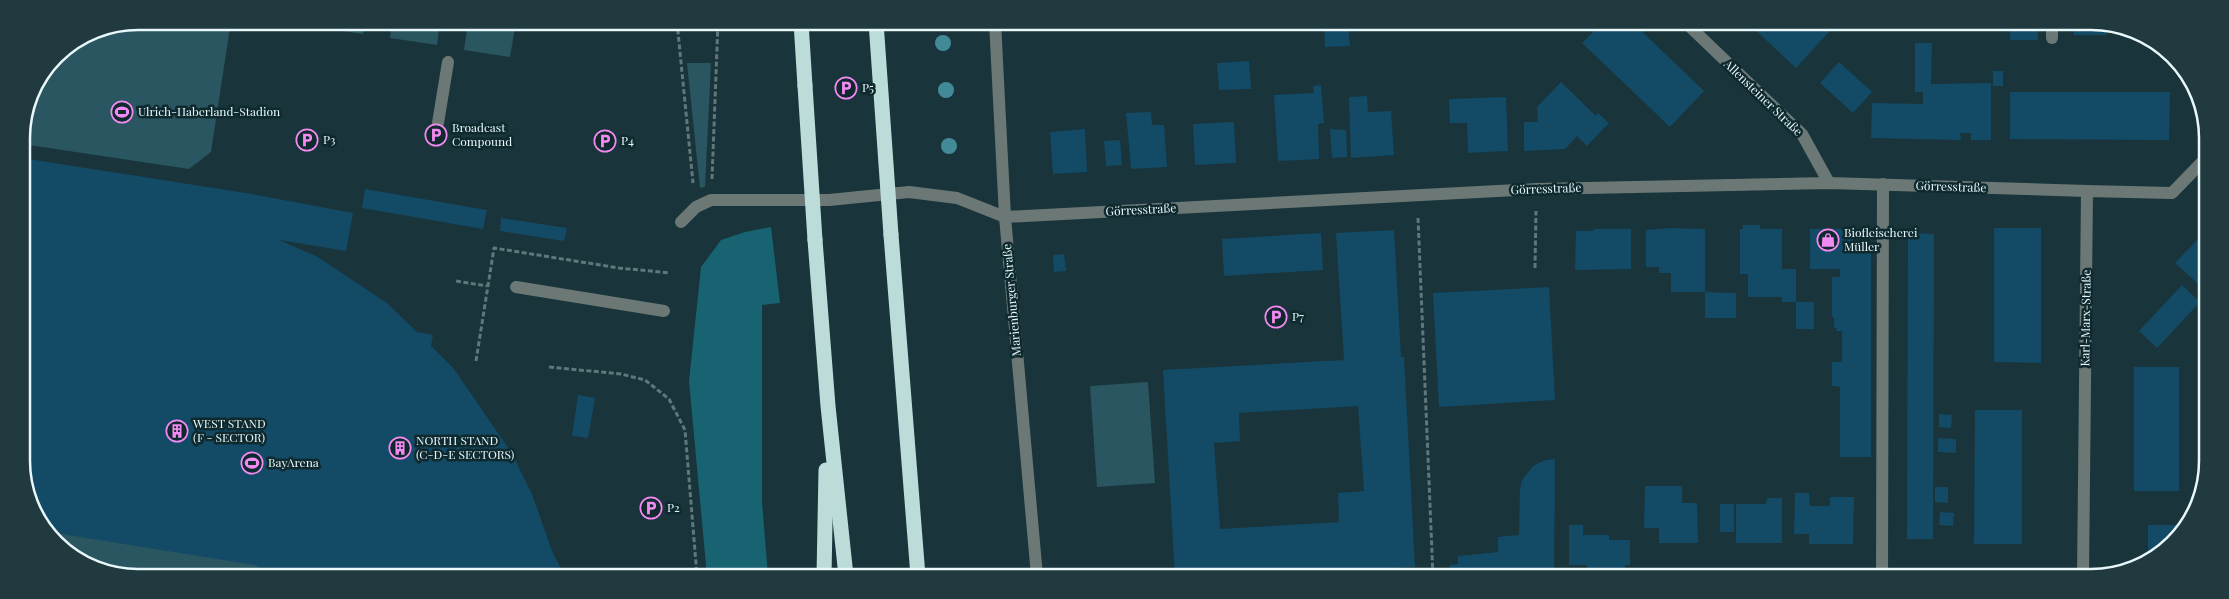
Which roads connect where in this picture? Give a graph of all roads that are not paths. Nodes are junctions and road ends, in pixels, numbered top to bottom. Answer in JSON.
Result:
{"nodes":[{"id":1,"x":802,"y":30,"type":"edge"},
{"id":2,"x":877,"y":30,"type":"edge"},
{"id":3,"x":995,"y":30,"type":"edge"},
{"id":4,"x":1693,"y":30,"type":"edge"},
{"id":5,"x":2052,"y":30,"type":"edge"},
{"id":6,"x":2052,"y":38,"type":"dead end"},
{"id":7,"x":448,"y":62,"type":"dead end"},
{"id":8,"x":438,"y":123,"type":"dead end"},
{"id":9,"x":2199,"y":165,"type":"edge"},
{"id":10,"x":1829,"y":183,"type":"junction"},
{"id":11,"x":1883,"y":184,"type":"junction"},
{"id":12,"x":2087,"y":191,"type":"junction"},
{"id":13,"x":1005,"y":217,"type":"junction"},
{"id":14,"x":681,"y":222,"type":"dead end"},
{"id":15,"x":516,"y":288,"type":"dead end"},
{"id":16,"x":664,"y":311,"type":"dead end"},
{"id":17,"x":828,"y":406,"type":"junction"},
{"id":18,"x":824,"y":569,"type":"edge"},
{"id":19,"x":845,"y":569,"type":"edge"},
{"id":20,"x":917,"y":569,"type":"edge"},
{"id":21,"x":1037,"y":569,"type":"edge"},
{"id":22,"x":1882,"y":569,"type":"edge"},
{"id":23,"x":2083,"y":569,"type":"edge"}],
"edges":[{"from":1,"to":17,"type":"highway","bridge":true},
{"from":2,"to":20,"type":"highway","bridge":true},
{"from":3,"to":13,"type":"street","name":"Marienburger Straße"},
{"from":4,"to":10,"type":"street","name":"Allensteiner Straße"},
{"from":5,"to":6,"type":"street"},
{"from":7,"to":8,"type":"street"},
{"from":9,"to":12,"type":"street"},
{"from":10,"to":11,"type":"street","name":"Görresstraße"},
{"from":10,"to":13,"type":"street","name":"Görresstraße"},
{"from":11,"to":12,"type":"street","name":"Görresstraße"},
{"from":11,"to":22,"type":"street"},
{"from":12,"to":23,"type":"street","name":"Karl-Marx-Straße"},
{"from":13,"to":14,"type":"street"},
{"from":13,"to":21,"type":"street","name":"Marienburger Straße"},
{"from":15,"to":16,"type":"street"},
{"from":17,"to":18,"type":"highway"},
{"from":17,"to":19,"type":"highway"}]}
